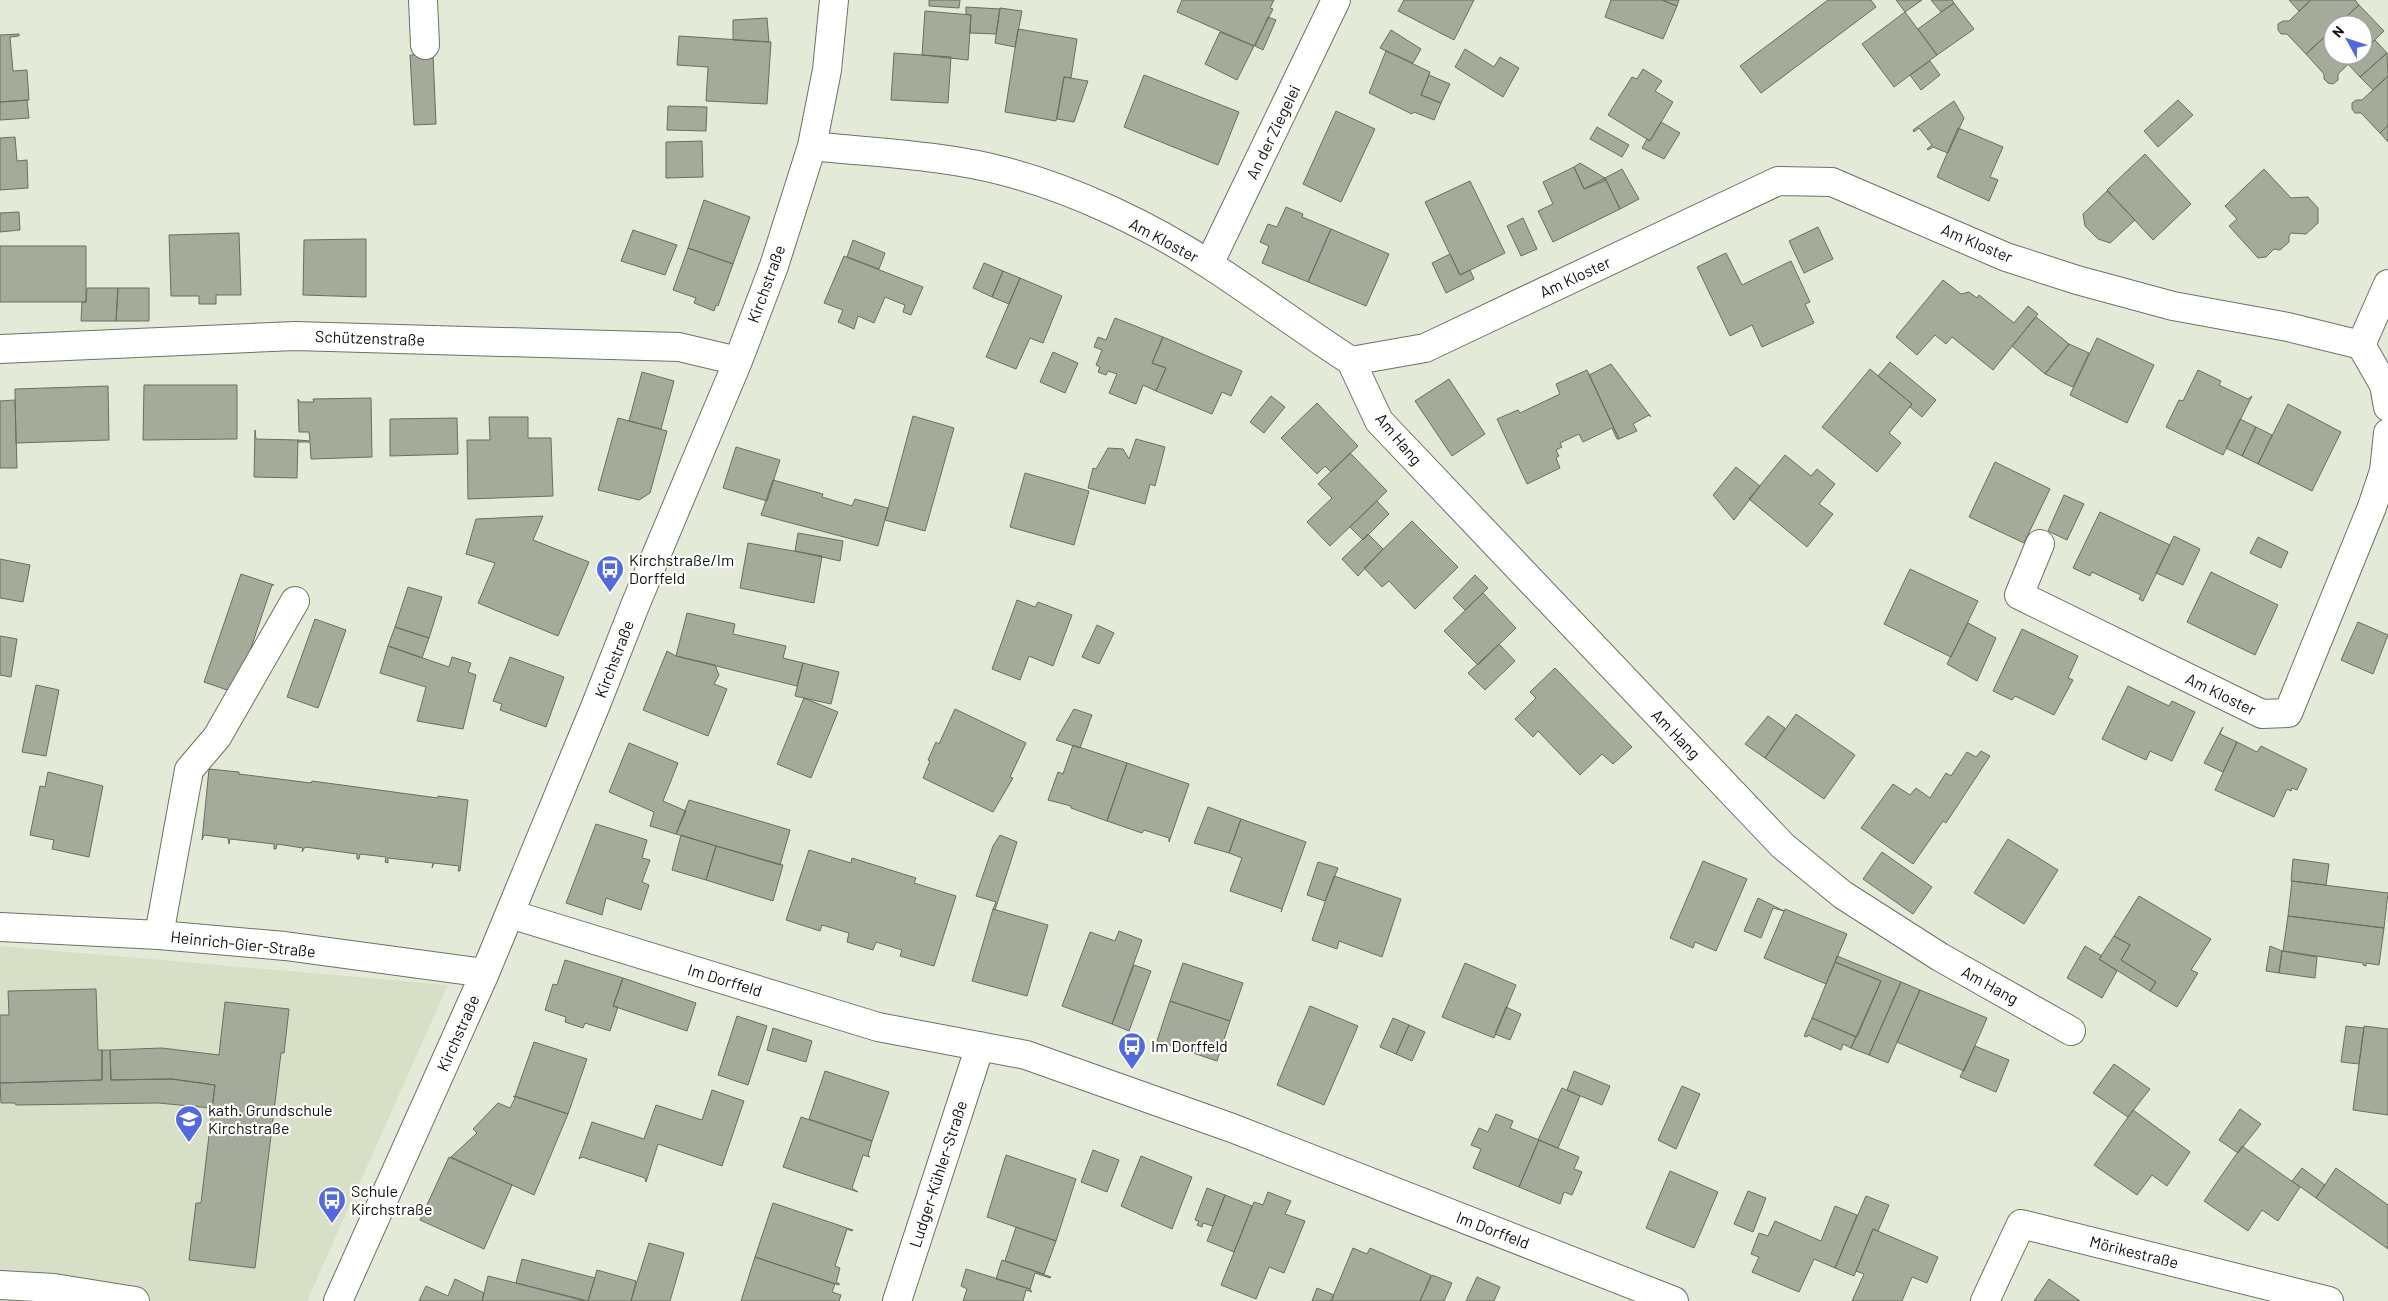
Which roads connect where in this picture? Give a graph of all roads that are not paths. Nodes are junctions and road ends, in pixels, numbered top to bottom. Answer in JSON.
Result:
{"nodes":[{"id":1,"x":423,"y":0,"type":"edge"},
{"id":2,"x":834,"y":0,"type":"edge"},
{"id":3,"x":1336,"y":0,"type":"edge"},
{"id":4,"x":425,"y":45,"type":"dead end"},
{"id":5,"x":812,"y":146,"type":"junction"},
{"id":6,"x":1209,"y":264,"type":"junction"},
{"id":7,"x":2388,"y":284,"type":"edge"},
{"id":8,"x":2361,"y":345,"type":"junction"},
{"id":9,"x":0,"y":349,"type":"edge"},
{"id":10,"x":738,"y":361,"type":"junction"},
{"id":11,"x":1351,"y":361,"type":"junction"},
{"id":12,"x":2388,"y":407,"type":"edge"},
{"id":13,"x":2388,"y":433,"type":"edge"},
{"id":14,"x":2040,"y":544,"type":"dead end"},
{"id":15,"x":295,"y":601,"type":"dead end"},
{"id":16,"x":510,"y":914,"type":"junction"},
{"id":17,"x":0,"y":927,"type":"edge"},
{"id":18,"x":159,"y":935,"type":"junction"},
{"id":19,"x":485,"y":973,"type":"junction"},
{"id":20,"x":2070,"y":1031,"type":"dead end"},
{"id":21,"x":980,"y":1046,"type":"junction"},
{"id":22,"x":0,"y":1285,"type":"edge"},
{"id":23,"x":135,"y":1301,"type":"edge"},
{"id":24,"x":338,"y":1301,"type":"edge"},
{"id":25,"x":897,"y":1301,"type":"edge"},
{"id":26,"x":1674,"y":1301,"type":"edge"},
{"id":27,"x":1985,"y":1301,"type":"edge"},
{"id":28,"x":2329,"y":1301,"type":"edge"}],
"edges":[{"from":1,"to":4,"type":"street"},
{"from":2,"to":5,"type":"street","name":"Kirchstraße"},
{"from":3,"to":6,"type":"street","name":"An der Ziegelei"},
{"from":5,"to":6,"type":"street","name":"Am Kloster"},
{"from":5,"to":10,"type":"street","name":"Kirchstraße"},
{"from":6,"to":11,"type":"street","name":"Am Kloster"},
{"from":7,"to":8,"type":"street"},
{"from":8,"to":11,"type":"street","name":"Am Kloster"},
{"from":8,"to":12,"type":"street"},
{"from":9,"to":10,"type":"street","name":"Schützenstraße"},
{"from":10,"to":16,"type":"street","name":"Kirchstraße"},
{"from":11,"to":20,"type":"street","name":"Am Hang"},
{"from":13,"to":14,"type":"street","name":"Am Kloster"},
{"from":15,"to":18,"type":"street"},
{"from":16,"to":19,"type":"street","name":"Kirchstraße"},
{"from":16,"to":21,"type":"street","name":"Im Dorffeld"},
{"from":17,"to":18,"type":"street","name":"Heinrich-Gier-Straße"},
{"from":18,"to":19,"type":"street","name":"Heinrich-Gier-Straße"},
{"from":19,"to":24,"type":"street","name":"Kirchstraße"},
{"from":21,"to":25,"type":"street","name":"Ludger-Kühler-Straße"},
{"from":21,"to":26,"type":"street","name":"Im Dorffeld"},
{"from":22,"to":23,"type":"street"},
{"from":27,"to":28,"type":"street","name":"Mörikestraße"}]}
